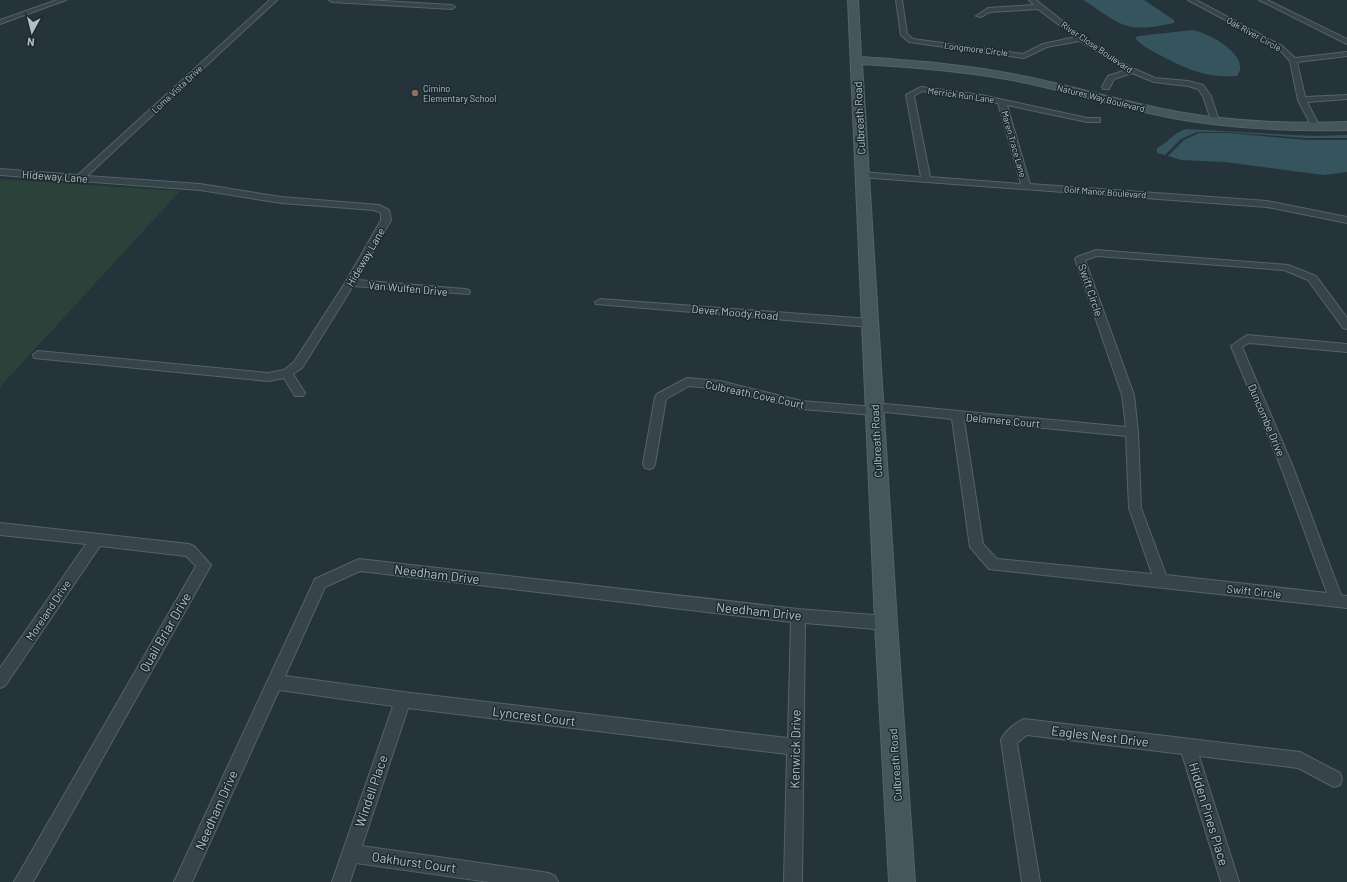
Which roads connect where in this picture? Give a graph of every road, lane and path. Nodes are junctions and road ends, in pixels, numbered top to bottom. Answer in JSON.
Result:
{"nodes":[{"id":1,"x":63,"y":0,"type":"edge"},
{"id":2,"x":274,"y":0,"type":"edge"},
{"id":3,"x":332,"y":0,"type":"edge"},
{"id":4,"x":853,"y":0,"type":"edge"},
{"id":5,"x":899,"y":0,"type":"edge"},
{"id":6,"x":1032,"y":0,"type":"edge"},
{"id":7,"x":1192,"y":0,"type":"edge"},
{"id":8,"x":1262,"y":0,"type":"edge"},
{"id":9,"x":452,"y":7,"type":"dead end"},
{"id":10,"x":1040,"y":8,"type":"junction"},
{"id":11,"x":979,"y":16,"type":"dead end"},
{"id":12,"x":0,"y":22,"type":"edge"},
{"id":13,"x":1082,"y":38,"type":"junction"},
{"id":14,"x":1347,"y":42,"type":"edge"},
{"id":15,"x":1347,"y":54,"type":"edge"},
{"id":16,"x":856,"y":60,"type":"junction"},
{"id":17,"x":1293,"y":60,"type":"junction"},
{"id":18,"x":1131,"y":71,"type":"junction"},
{"id":19,"x":1106,"y":87,"type":"dead end"},
{"id":20,"x":1347,"y":97,"type":"edge"},
{"id":21,"x":1302,"y":100,"type":"junction"},
{"id":22,"x":1002,"y":102,"type":"junction"},
{"id":23,"x":1097,"y":120,"type":"dead end"},
{"id":24,"x":1215,"y":121,"type":"junction"},
{"id":25,"x":1347,"y":126,"type":"edge"},
{"id":26,"x":1316,"y":127,"type":"junction"},
{"id":27,"x":0,"y":172,"type":"edge"},
{"id":28,"x":862,"y":176,"type":"junction"},
{"id":29,"x":81,"y":177,"type":"junction"},
{"id":30,"x":926,"y":180,"type":"junction"},
{"id":31,"x":1026,"y":186,"type":"junction"},
{"id":32,"x":1347,"y":220,"type":"edge"},
{"id":33,"x":350,"y":283,"type":"junction"},
{"id":34,"x":465,"y":292,"type":"dead end"},
{"id":35,"x":600,"y":302,"type":"dead end"},
{"id":36,"x":870,"y":323,"type":"junction"},
{"id":37,"x":1347,"y":324,"type":"edge"},
{"id":38,"x":1347,"y":348,"type":"edge"},
{"id":39,"x":38,"y":355,"type":"dead end"},
{"id":40,"x":287,"y":373,"type":"junction"},
{"id":41,"x":299,"y":393,"type":"dead end"},
{"id":42,"x":874,"y":411,"type":"junction"},
{"id":43,"x":957,"y":415,"type":"junction"},
{"id":44,"x":1132,"y":432,"type":"junction"},
{"id":45,"x":649,"y":464,"type":"dead end"},
{"id":46,"x":0,"y":529,"type":"edge"},
{"id":47,"x":97,"y":540,"type":"junction"},
{"id":48,"x":1161,"y":581,"type":"junction"},
{"id":49,"x":1341,"y":601,"type":"edge"},
{"id":50,"x":798,"y":616,"type":"junction"},
{"id":51,"x":886,"y":623,"type":"junction"},
{"id":52,"x":0,"y":681,"type":"edge"},
{"id":53,"x":274,"y":682,"type":"junction"},
{"id":54,"x":403,"y":700,"type":"junction"},
{"id":55,"x":1188,"y":746,"type":"junction"},
{"id":56,"x":795,"y":747,"type":"junction"},
{"id":57,"x":1334,"y":779,"type":"dead end"},
{"id":58,"x":350,"y":853,"type":"junction"},
{"id":59,"x":23,"y":882,"type":"edge"},
{"id":60,"x":183,"y":882,"type":"edge"},
{"id":61,"x":341,"y":882,"type":"edge"},
{"id":62,"x":549,"y":882,"type":"edge"},
{"id":63,"x":793,"y":882,"type":"edge"},
{"id":64,"x":902,"y":882,"type":"edge"},
{"id":65,"x":1031,"y":882,"type":"edge"},
{"id":66,"x":1230,"y":882,"type":"edge"}],
"edges":[{"from":1,"to":12,"type":"street"},
{"from":2,"to":29,"type":"street","name":"Loma Vista Drive"},
{"from":3,"to":9,"type":"street"},
{"from":4,"to":16,"type":"street","name":"Culbreath Road"},
{"from":5,"to":13,"type":"street","name":"Longmore Circle"},
{"from":6,"to":10,"type":"street","name":"River Close Boulevard"},
{"from":7,"to":17,"type":"street","name":"Oak River Circle"},
{"from":8,"to":14,"type":"street"},
{"from":10,"to":11,"type":"street"},
{"from":10,"to":13,"type":"street","name":"River Close Boulevard"},
{"from":13,"to":18,"type":"street","name":"River Close Boulevard"},
{"from":15,"to":17,"type":"street"},
{"from":16,"to":24,"type":"street","name":"Natures Way Boulevard"},
{"from":16,"to":28,"type":"street","name":"Culbreath Road"},
{"from":17,"to":21,"type":"street","name":"Oak River Circle"},
{"from":18,"to":19,"type":"street"},
{"from":18,"to":24,"type":"street","name":"River Close Boulevard"},
{"from":20,"to":21,"type":"street"},
{"from":21,"to":26,"type":"street","name":"Oak River Circle"},
{"from":22,"to":23,"type":"street","name":"Merrick Run Lane"},
{"from":22,"to":30,"type":"street","name":"Merrick Run Lane"},
{"from":22,"to":31,"type":"street","name":"Maren Trace Lane"},
{"from":24,"to":26,"type":"street","name":"Natures Way Boulevard"},
{"from":25,"to":26,"type":"street","name":"Natures Way Boulevard"},
{"from":27,"to":29,"type":"street","name":"Hideway Lane"},
{"from":28,"to":30,"type":"street","name":"Golf Manor Boulevard"},
{"from":28,"to":36,"type":"street","name":"Culbreath Road"},
{"from":29,"to":33,"type":"street","name":"Hideway Lane"},
{"from":30,"to":31,"type":"street","name":"Golf Manor Boulevard"},
{"from":31,"to":32,"type":"street","name":"Golf Manor Boulevard"},
{"from":33,"to":34,"type":"street","name":"Van Wulfen Drive"},
{"from":33,"to":40,"type":"street","name":"Hideway Lane"},
{"from":35,"to":36,"type":"street","name":"Dever Moody Road"},
{"from":36,"to":42,"type":"street","name":"Culbreath Road"},
{"from":37,"to":44,"type":"street","name":"Swift Circle"},
{"from":38,"to":49,"type":"street","name":"Duncombe Drive"},
{"from":39,"to":40,"type":"street"},
{"from":40,"to":41,"type":"street"},
{"from":42,"to":43,"type":"street","name":"Delamere Court"},
{"from":42,"to":45,"type":"street","name":"Culbreath Cove Court"},
{"from":42,"to":51,"type":"street","name":"Culbreath Road"},
{"from":43,"to":44,"type":"street","name":"Delamere Court"},
{"from":43,"to":48,"type":"street","name":"Swift Circle"},
{"from":44,"to":48,"type":"street","name":"Swift Circle"},
{"from":46,"to":47,"type":"street","name":"Quail Briar Drive"},
{"from":47,"to":52,"type":"street","name":"Moreland Drive"},
{"from":47,"to":59,"type":"street","name":"Quail Briar Drive"},
{"from":48,"to":49,"type":"street","name":"Swift Circle"},
{"from":50,"to":51,"type":"street","name":"Needham Drive"},
{"from":50,"to":53,"type":"street","name":"Needham Drive"},
{"from":50,"to":56,"type":"street","name":"Kenwick Drive"},
{"from":51,"to":64,"type":"street","name":"Culbreath Road"},
{"from":53,"to":54,"type":"street","name":"Lyncrest Court"},
{"from":53,"to":60,"type":"street","name":"Needham Drive"},
{"from":54,"to":56,"type":"street","name":"Lyncrest Court"},
{"from":54,"to":58,"type":"street","name":"Windell Place"},
{"from":55,"to":57,"type":"street","name":"Eagles Nest Drive"},
{"from":55,"to":65,"type":"street","name":"Eagles Nest Drive"},
{"from":55,"to":66,"type":"street","name":"Hidden Pines Place"},
{"from":56,"to":63,"type":"street","name":"Kenwick Drive"},
{"from":58,"to":61,"type":"street","name":"Windell Place"},
{"from":58,"to":62,"type":"street","name":"Oakhurst Court"}]}
